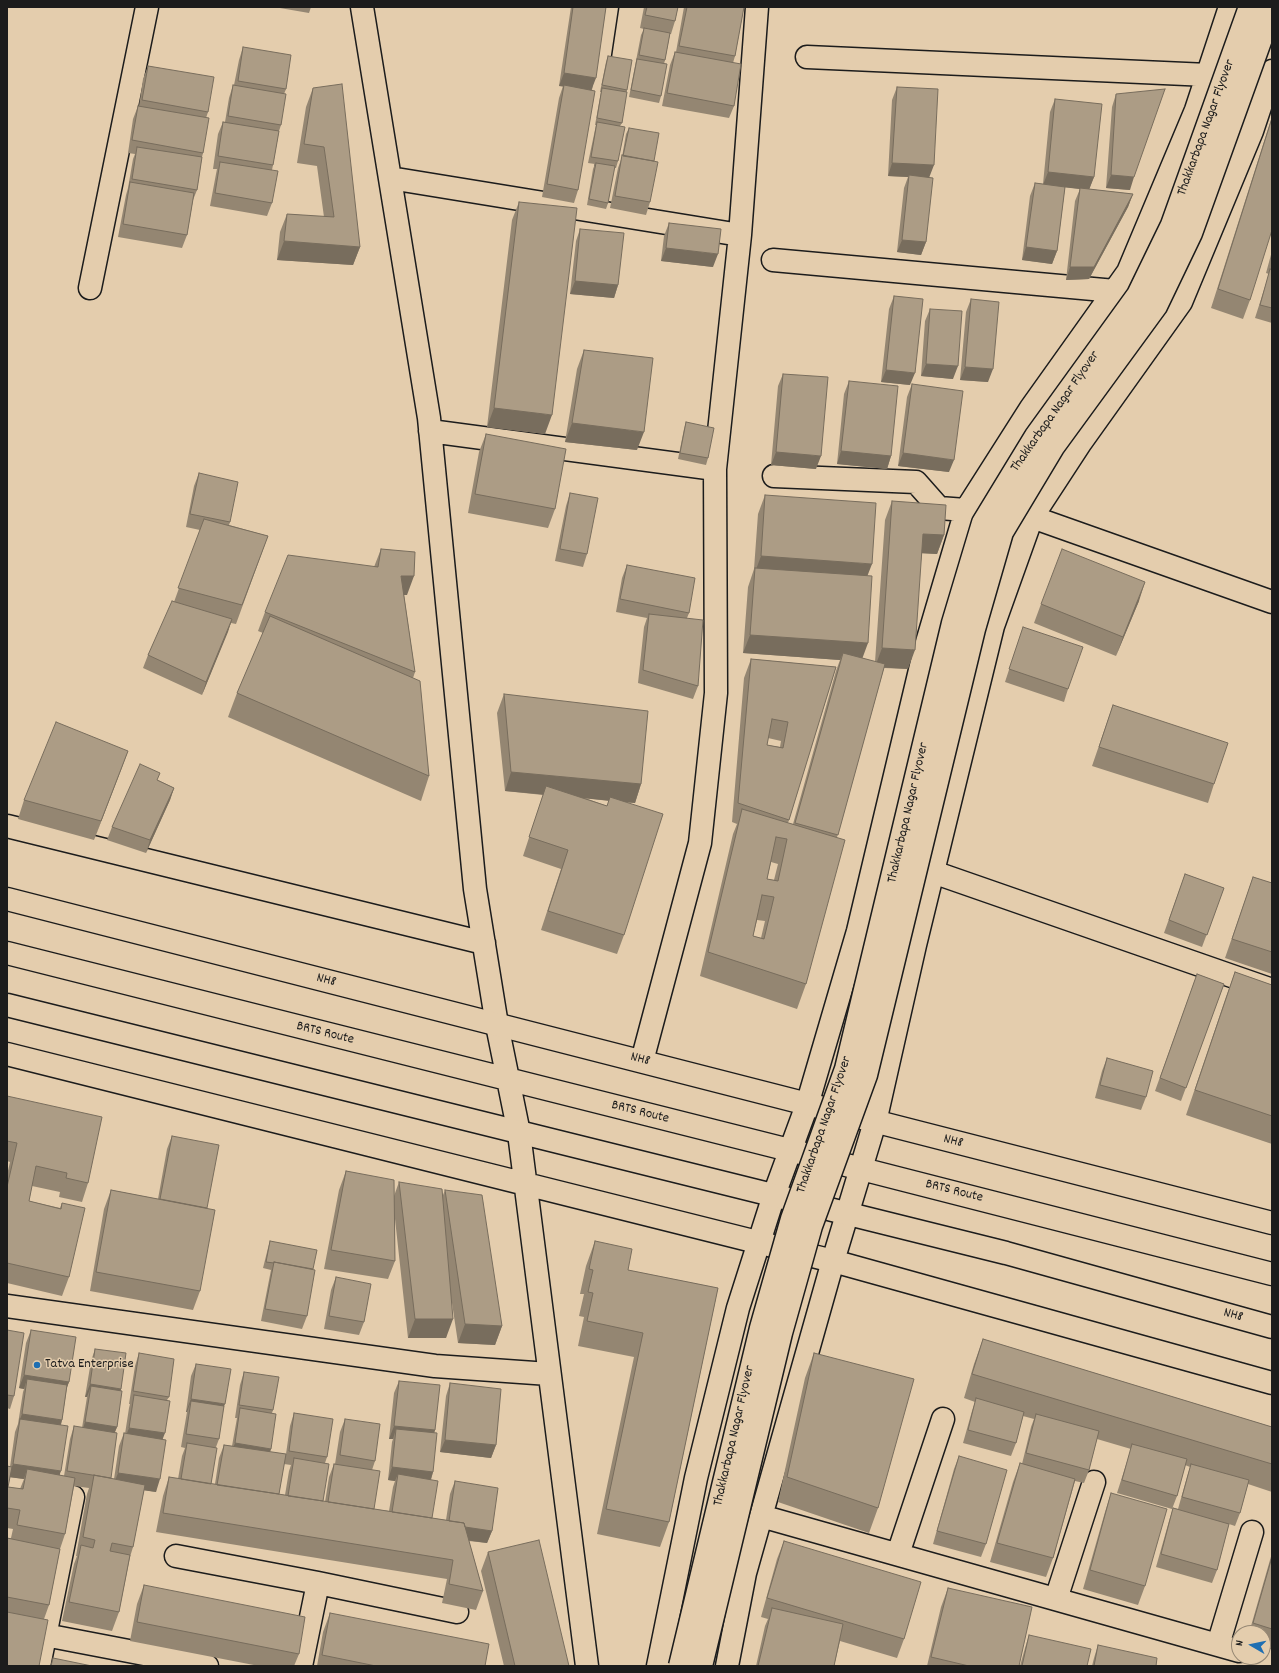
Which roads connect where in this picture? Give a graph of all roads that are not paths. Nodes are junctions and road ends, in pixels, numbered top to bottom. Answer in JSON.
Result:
{"nodes":[{"id":1,"x":147,"y":7,"type":"edge"},
{"id":2,"x":362,"y":7,"type":"edge"},
{"id":3,"x":607,"y":7,"type":"edge"},
{"id":4,"x":757,"y":7,"type":"edge"},
{"id":5,"x":1230,"y":7,"type":"edge"},
{"id":6,"x":1250,"y":7,"type":"edge"},
{"id":7,"x":1272,"y":8,"type":"edge"},
{"id":8,"x":807,"y":57,"type":"dead end"},
{"id":9,"x":1272,"y":71,"type":"edge"},
{"id":10,"x":1208,"y":75,"type":"junction"},
{"id":11,"x":1268,"y":97,"type":"edge"},
{"id":12,"x":390,"y":178,"type":"junction"},
{"id":13,"x":577,"y":208,"type":"junction"},
{"id":14,"x":740,"y":235,"type":"junction"},
{"id":15,"x":773,"y":260,"type":"dead end"},
{"id":16,"x":90,"y":288,"type":"dead end"},
{"id":17,"x":1115,"y":291,"type":"junction"},
{"id":18,"x":430,"y":431,"type":"junction"},
{"id":19,"x":715,"y":469,"type":"junction"},
{"id":20,"x":774,"y":476,"type":"dead end"},
{"id":21,"x":966,"y":510,"type":"junction"},
{"id":22,"x":1032,"y":517,"type":"junction"},
{"id":23,"x":1272,"y":602,"type":"edge"},
{"id":24,"x":7,"y":826,"type":"edge"},
{"id":25,"x":933,"y":872,"type":"junction"},
{"id":26,"x":7,"y":899,"type":"edge"},
{"id":27,"x":484,"y":943,"type":"junction"},
{"id":28,"x":7,"y":953,"type":"edge"},
{"id":29,"x":1272,"y":990,"type":"edge"},
{"id":30,"x":7,"y":1005,"type":"edge"},
{"id":31,"x":497,"y":1025,"type":"junction"},
{"id":32,"x":7,"y":1054,"type":"edge"},
{"id":33,"x":642,"y":1061,"type":"junction"},
{"id":34,"x":508,"y":1080,"type":"junction"},
{"id":35,"x":807,"y":1105,"type":"junction"},
{"id":36,"x":875,"y":1122,"type":"junction"},
{"id":37,"x":519,"y":1132,"type":"junction"},
{"id":38,"x":790,"y":1151,"type":"junction"},
{"id":39,"x":860,"y":1169,"type":"junction"},
{"id":40,"x":525,"y":1183,"type":"junction"},
{"id":41,"x":774,"y":1195,"type":"junction"},
{"id":42,"x":847,"y":1213,"type":"junction"},
{"id":43,"x":1272,"y":1223,"type":"edge"},
{"id":44,"x":759,"y":1243,"type":"junction"},
{"id":45,"x":833,"y":1261,"type":"junction"},
{"id":46,"x":1272,"y":1274,"type":"edge"},
{"id":47,"x":7,"y":1306,"type":"edge"},
{"id":48,"x":1272,"y":1327,"type":"edge"},
{"id":49,"x":549,"y":1374,"type":"junction"},
{"id":50,"x":1272,"y":1383,"type":"edge"},
{"id":51,"x":943,"y":1419,"type":"dead end"},
{"id":52,"x":1094,"y":1482,"type":"dead end"},
{"id":53,"x":73,"y":1497,"type":"edge"},
{"id":54,"x":761,"y":1516,"type":"junction"},
{"id":55,"x":1252,"y":1532,"type":"dead end"},
{"id":56,"x":898,"y":1554,"type":"junction"},
{"id":57,"x":176,"y":1556,"type":"dead end"},
{"id":58,"x":318,"y":1583,"type":"junction"},
{"id":59,"x":1056,"y":1599,"type":"junction"},
{"id":60,"x":457,"y":1612,"type":"dead end"},
{"id":61,"x":45,"y":1635,"type":"junction"},
{"id":62,"x":1218,"y":1645,"type":"junction"},
{"id":63,"x":1231,"y":1649,"type":"edge"},
{"id":64,"x":39,"y":1666,"type":"edge"},
{"id":65,"x":207,"y":1666,"type":"edge"},
{"id":66,"x":301,"y":1666,"type":"edge"},
{"id":67,"x":587,"y":1666,"type":"edge"},
{"id":68,"x":658,"y":1666,"type":"edge"},
{"id":69,"x":680,"y":1666,"type":"edge"},
{"id":70,"x":701,"y":1666,"type":"edge"},
{"id":71,"x":727,"y":1666,"type":"edge"}],
"edges":[{"from":1,"to":16,"type":"street"},
{"from":2,"to":12,"type":"street"},
{"from":3,"to":13,"type":"street"},
{"from":4,"to":14,"type":"street"},
{"from":5,"to":10,"type":"street"},
{"from":6,"to":69,"type":"street","name":"Thakkarbapa Nagar Flyover","bridge":true},
{"from":7,"to":70,"type":"street","name":"Thakkarbapa Nagar Flyover","bridge":true},
{"from":8,"to":10,"type":"street"},
{"from":9,"to":11,"type":"street"},
{"from":10,"to":17,"type":"street"},
{"from":11,"to":22,"type":"street"},
{"from":12,"to":13,"type":"street"},
{"from":12,"to":18,"type":"street"},
{"from":13,"to":14,"type":"street"},
{"from":14,"to":19,"type":"street"},
{"from":15,"to":17,"type":"street"},
{"from":17,"to":21,"type":"street"},
{"from":18,"to":19,"type":"street"},
{"from":18,"to":27,"type":"street"},
{"from":19,"to":33,"type":"street"},
{"from":20,"to":21,"type":"street"},
{"from":21,"to":22,"type":"street"},
{"from":21,"to":35,"type":"street"},
{"from":22,"to":23,"type":"street"},
{"from":22,"to":25,"type":"street"},
{"from":24,"to":27,"type":"street"},
{"from":25,"to":29,"type":"street"},
{"from":25,"to":36,"type":"street"},
{"from":26,"to":31,"type":"street","name":"NH8"},
{"from":27,"to":31,"type":"street"},
{"from":28,"to":34,"type":"street","name":"BRTS Route"},
{"from":30,"to":37,"type":"street","name":"NH8"},
{"from":31,"to":33,"type":"street","name":"NH8"},
{"from":31,"to":34,"type":"street"},
{"from":32,"to":40,"type":"street"},
{"from":33,"to":35,"type":"street","name":"NH8"},
{"from":34,"to":37,"type":"street"},
{"from":34,"to":38,"type":"street","name":"BRTS Route"},
{"from":35,"to":36,"type":"street","name":"NH8"},
{"from":35,"to":38,"type":"street"},
{"from":36,"to":39,"type":"street"},
{"from":36,"to":43,"type":"street","name":"NH8"},
{"from":37,"to":40,"type":"street"},
{"from":37,"to":41,"type":"street","name":"NH8"},
{"from":38,"to":39,"type":"street","name":"BRTS Route"},
{"from":38,"to":41,"type":"street"},
{"from":39,"to":42,"type":"street"},
{"from":39,"to":46,"type":"street","name":"BRTS Route"},
{"from":40,"to":44,"type":"street"},
{"from":40,"to":49,"type":"street"},
{"from":41,"to":42,"type":"street","name":"NH8"},
{"from":41,"to":44,"type":"street"},
{"from":42,"to":45,"type":"street"},
{"from":42,"to":48,"type":"street","name":"NH8"},
{"from":44,"to":45,"type":"street"},
{"from":44,"to":68,"type":"street"},
{"from":45,"to":50,"type":"street"},
{"from":45,"to":54,"type":"street"},
{"from":47,"to":49,"type":"street"},
{"from":49,"to":67,"type":"street"},
{"from":51,"to":56,"type":"street"},
{"from":52,"to":59,"type":"street"},
{"from":53,"to":61,"type":"street"},
{"from":54,"to":56,"type":"street"},
{"from":54,"to":71,"type":"street"},
{"from":55,"to":62,"type":"street"},
{"from":56,"to":59,"type":"street"},
{"from":57,"to":58,"type":"street"},
{"from":58,"to":60,"type":"street"},
{"from":58,"to":66,"type":"street"},
{"from":59,"to":62,"type":"street"},
{"from":61,"to":64,"type":"street"},
{"from":61,"to":65,"type":"street"},
{"from":62,"to":63,"type":"street"}]}
